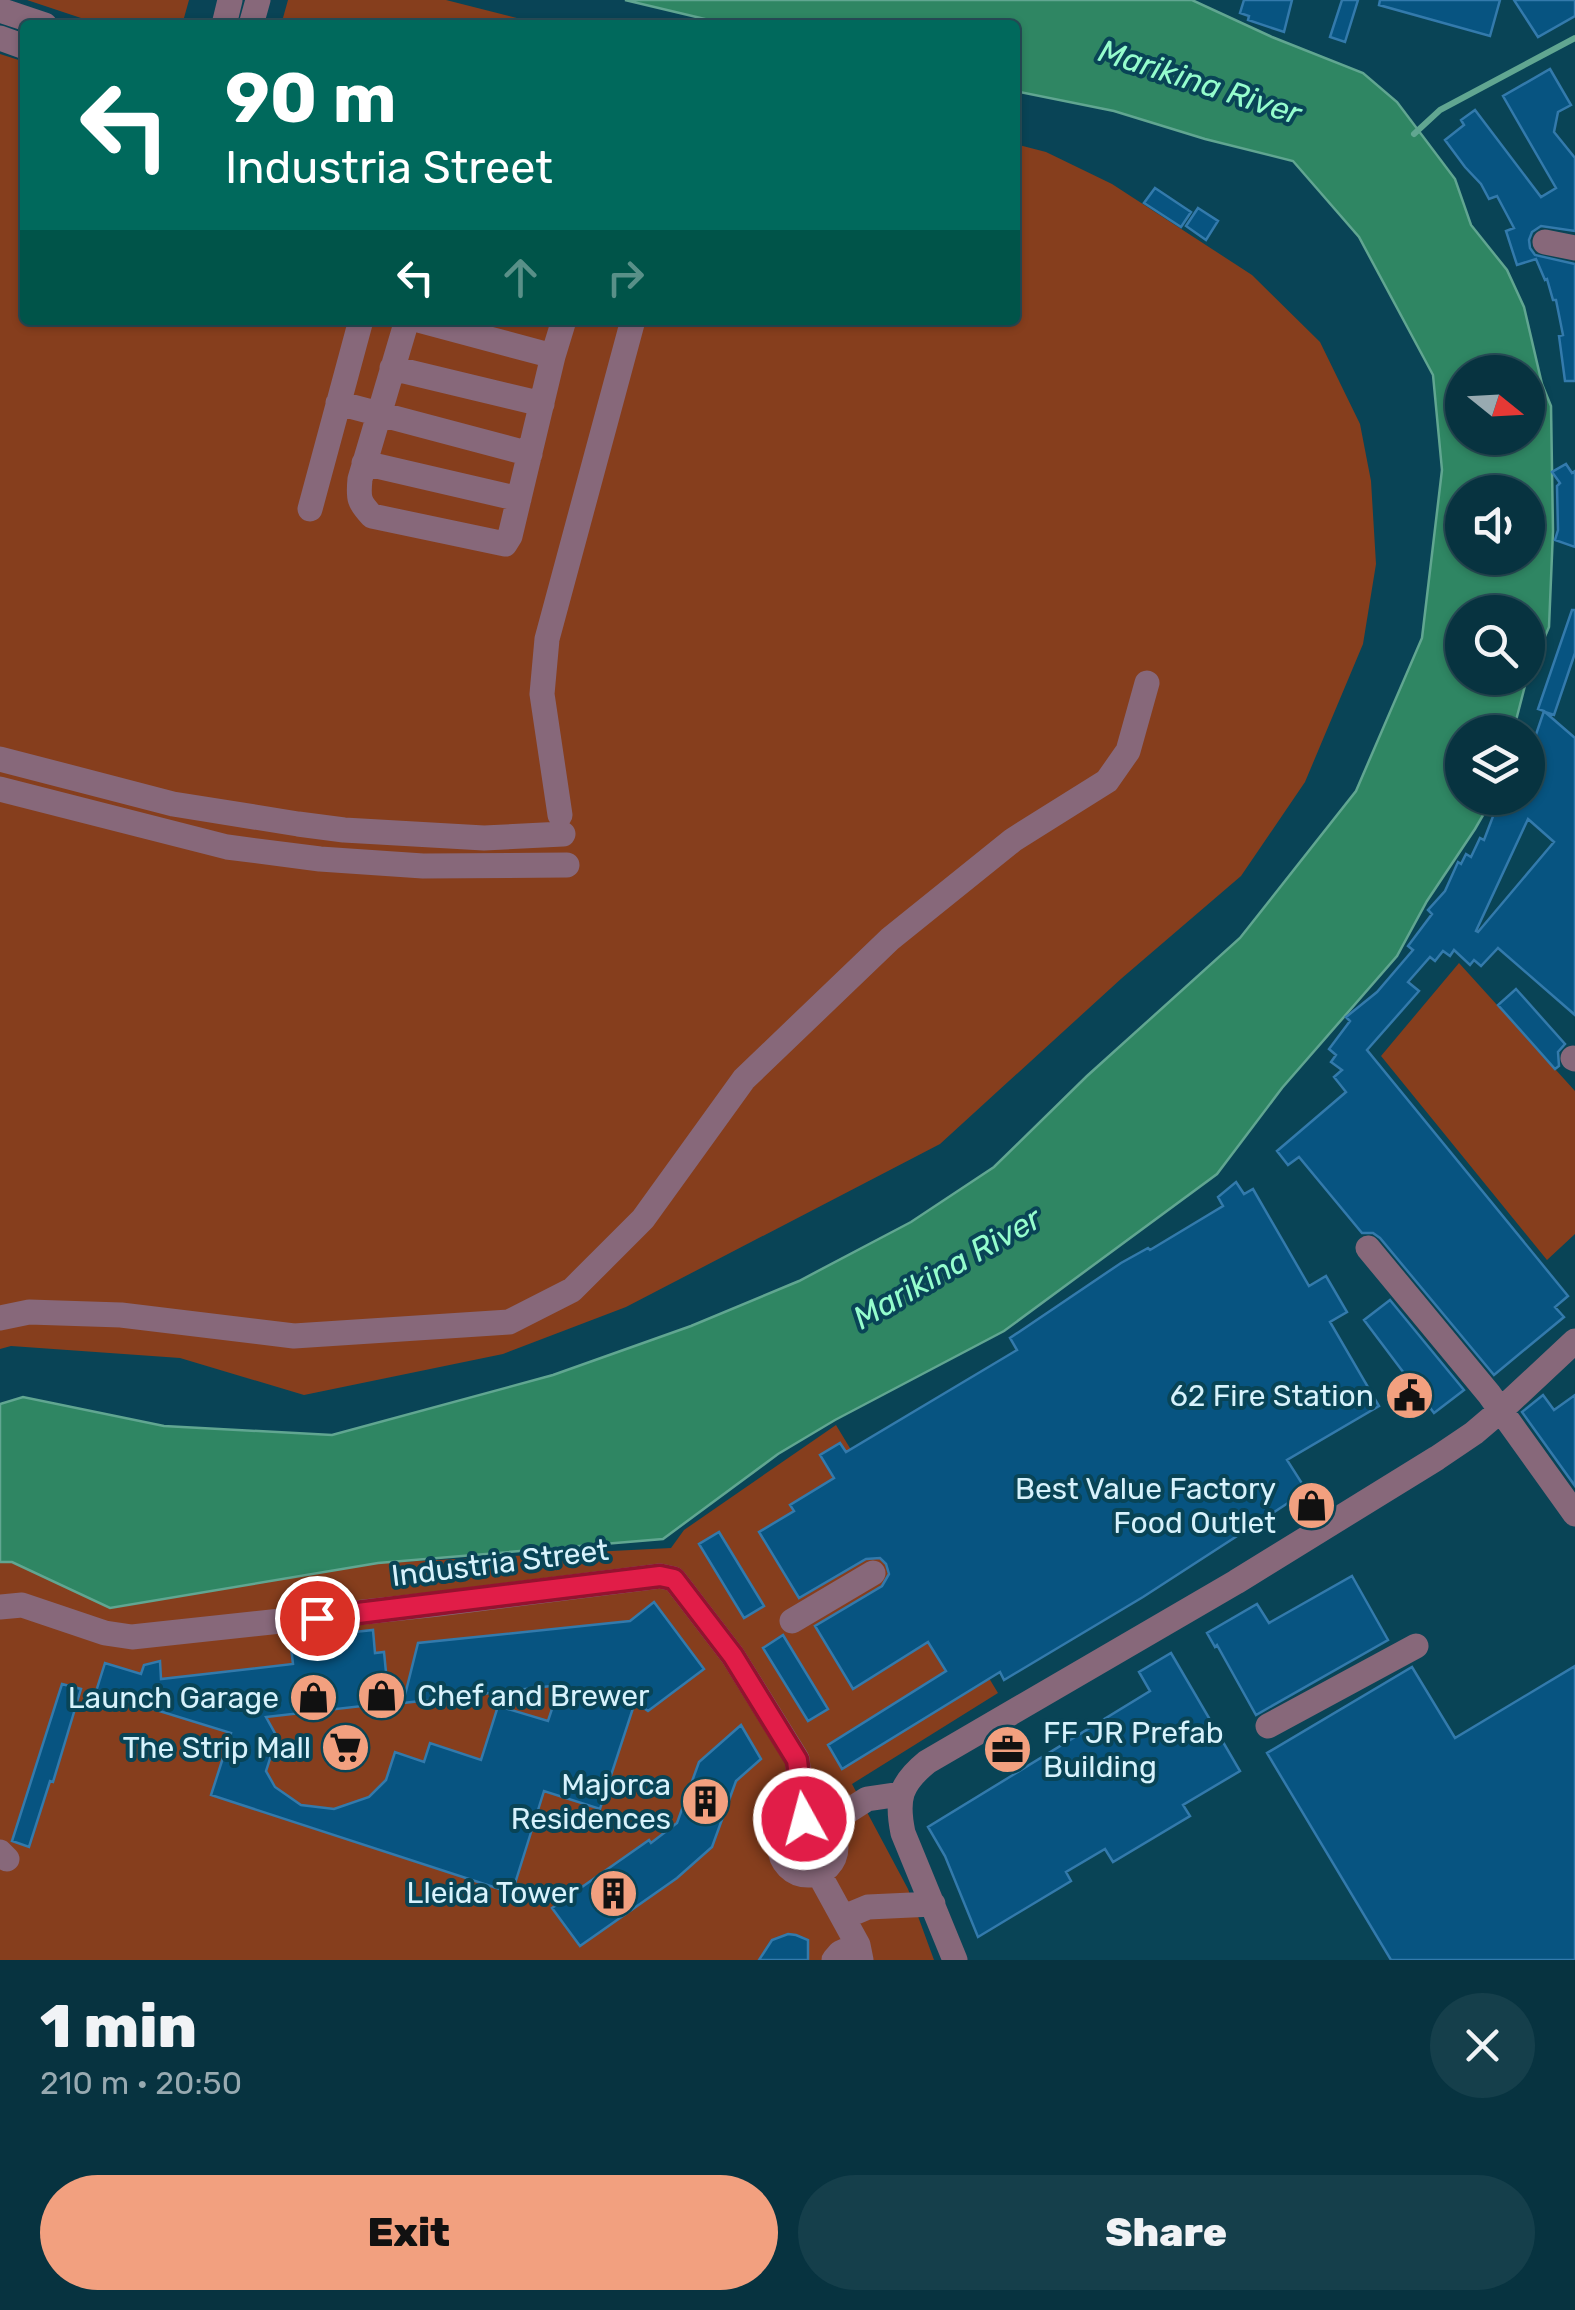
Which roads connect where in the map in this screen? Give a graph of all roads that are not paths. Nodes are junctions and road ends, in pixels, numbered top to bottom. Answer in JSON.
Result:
{"nodes":[{"id":1,"x":0,"y":10,"type":"edge"},
{"id":2,"x":30,"y":20,"type":"edge"},
{"id":3,"x":1545,"y":242,"type":"dead end"},
{"id":4,"x":1575,"y":248,"type":"edge"},
{"id":5,"x":360,"y":325,"type":"edge"},
{"id":6,"x":405,"y":325,"type":"edge"},
{"id":7,"x":437,"y":325,"type":"edge"},
{"id":8,"x":562,"y":325,"type":"edge"},
{"id":9,"x":631,"y":325,"type":"edge"},
{"id":10,"x":553,"y":356,"type":"junction"},
{"id":11,"x":392,"y":368,"type":"junction"},
{"id":12,"x":338,"y":403,"type":"junction"},
{"id":13,"x":542,"y":404,"type":"junction"},
{"id":14,"x":378,"y":415,"type":"junction"},
{"id":15,"x":530,"y":454,"type":"junction"},
{"id":16,"x":364,"y":463,"type":"junction"},
{"id":17,"x":519,"y":498,"type":"junction"},
{"id":18,"x":310,"y":509,"type":"dead end"},
{"id":19,"x":1147,"y":683,"type":"dead end"},
{"id":20,"x":0,"y":759,"type":"edge"},
{"id":21,"x":0,"y":789,"type":"edge"},
{"id":22,"x":566,"y":865,"type":"dead end"},
{"id":23,"x":1368,"y":1248,"type":"dead end"},
{"id":24,"x":0,"y":1318,"type":"edge"},
{"id":25,"x":1575,"y":1341,"type":"edge"},
{"id":26,"x":1501,"y":1410,"type":"junction"},
{"id":27,"x":1575,"y":1514,"type":"edge"},
{"id":28,"x":873,"y":1573,"type":"dead end"},
{"id":29,"x":0,"y":1607,"type":"edge"},
{"id":30,"x":792,"y":1621,"type":"dead end"},
{"id":31,"x":1416,"y":1646,"type":"dead end"},
{"id":32,"x":1268,"y":1726,"type":"dead end"},
{"id":33,"x":900,"y":1794,"type":"junction"},
{"id":34,"x":815,"y":1822,"type":"junction"},
{"id":35,"x":819,"y":1874,"type":"junction"},
{"id":36,"x":934,"y":1904,"type":"junction"},
{"id":37,"x":844,"y":1917,"type":"junction"},
{"id":38,"x":860,"y":1952,"type":"edge"},
{"id":39,"x":834,"y":1960,"type":"edge"},
{"id":40,"x":955,"y":1960,"type":"edge"}],
"edges":[{"from":1,"to":2,"type":"street"},
{"from":3,"to":4,"type":"street"},
{"from":5,"to":12,"type":"street"},
{"from":6,"to":11,"type":"street"},
{"from":7,"to":10,"type":"street"},
{"from":8,"to":10,"type":"street"},
{"from":9,"to":20,"type":"street"},
{"from":10,"to":13,"type":"street"},
{"from":11,"to":13,"type":"street"},
{"from":11,"to":14,"type":"street"},
{"from":12,"to":14,"type":"street"},
{"from":12,"to":18,"type":"street"},
{"from":13,"to":15,"type":"street"},
{"from":14,"to":15,"type":"street"},
{"from":14,"to":16,"type":"street"},
{"from":15,"to":17,"type":"street"},
{"from":16,"to":17,"type":"street"},
{"from":16,"to":17,"type":"street"},
{"from":19,"to":24,"type":"street"},
{"from":21,"to":22,"type":"street"},
{"from":23,"to":26,"type":"street"},
{"from":25,"to":26,"type":"street"},
{"from":26,"to":27,"type":"street"},
{"from":26,"to":33,"type":"street"},
{"from":28,"to":30,"type":"street"},
{"from":29,"to":34,"type":"street","name":"Industria Street"},
{"from":31,"to":32,"type":"street"},
{"from":33,"to":34,"type":"street"},
{"from":33,"to":36,"type":"street"},
{"from":34,"to":35,"type":"street"},
{"from":34,"to":35,"type":"street"},
{"from":35,"to":37,"type":"street"},
{"from":36,"to":37,"type":"street"},
{"from":36,"to":40,"type":"street"},
{"from":37,"to":38,"type":"street"},
{"from":38,"to":39,"type":"street"}]}
